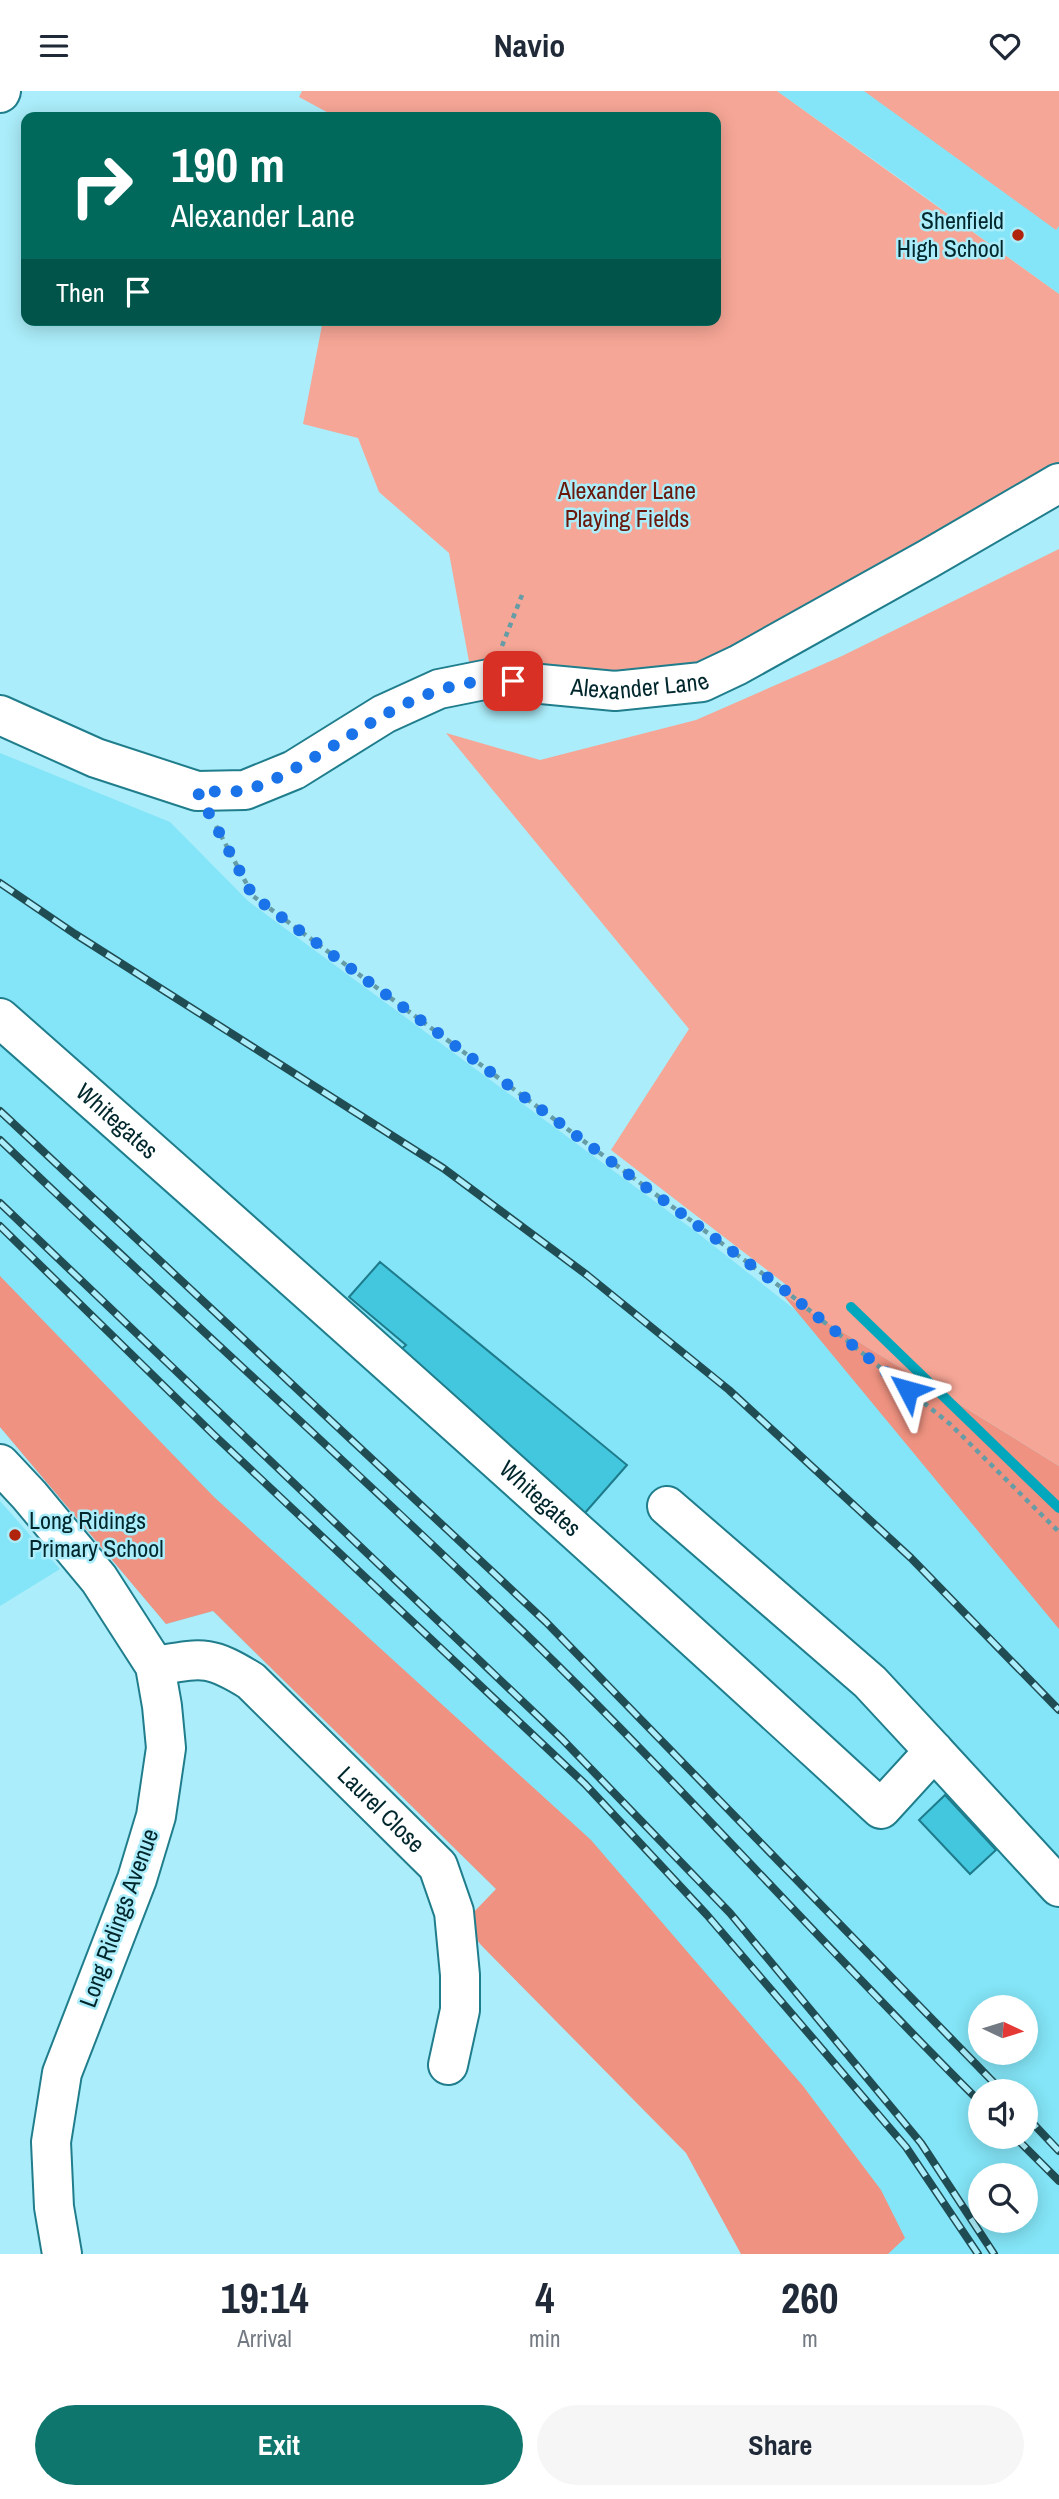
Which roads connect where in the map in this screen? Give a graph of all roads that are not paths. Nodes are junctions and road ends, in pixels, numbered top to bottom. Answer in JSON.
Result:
{"nodes":[{"id":1,"x":1059,"y":483,"type":"edge"},
{"id":2,"x":0,"y":715,"type":"edge"},
{"id":3,"x":0,"y":1018,"type":"edge"},
{"id":4,"x":0,"y":1464,"type":"edge"},
{"id":5,"x":667,"y":1506,"type":"dead end"},
{"id":6,"x":155,"y":1666,"type":"junction"},
{"id":7,"x":933,"y":1751,"type":"junction"},
{"id":8,"x":1059,"y":1887,"type":"edge"},
{"id":9,"x":448,"y":2065,"type":"dead end"},
{"id":10,"x":62,"y":2254,"type":"edge"}],
"edges":[{"from":1,"to":2,"type":"street","name":"Alexander Lane"},
{"from":3,"to":7,"type":"street","name":"Whitegates"},
{"from":4,"to":6,"type":"street","name":"Long Ridings Avenue"},
{"from":5,"to":7,"type":"street"},
{"from":6,"to":9,"type":"street","name":"Laurel Close"},
{"from":6,"to":10,"type":"street","name":"Long Ridings Avenue"},
{"from":7,"to":8,"type":"street"}]}
